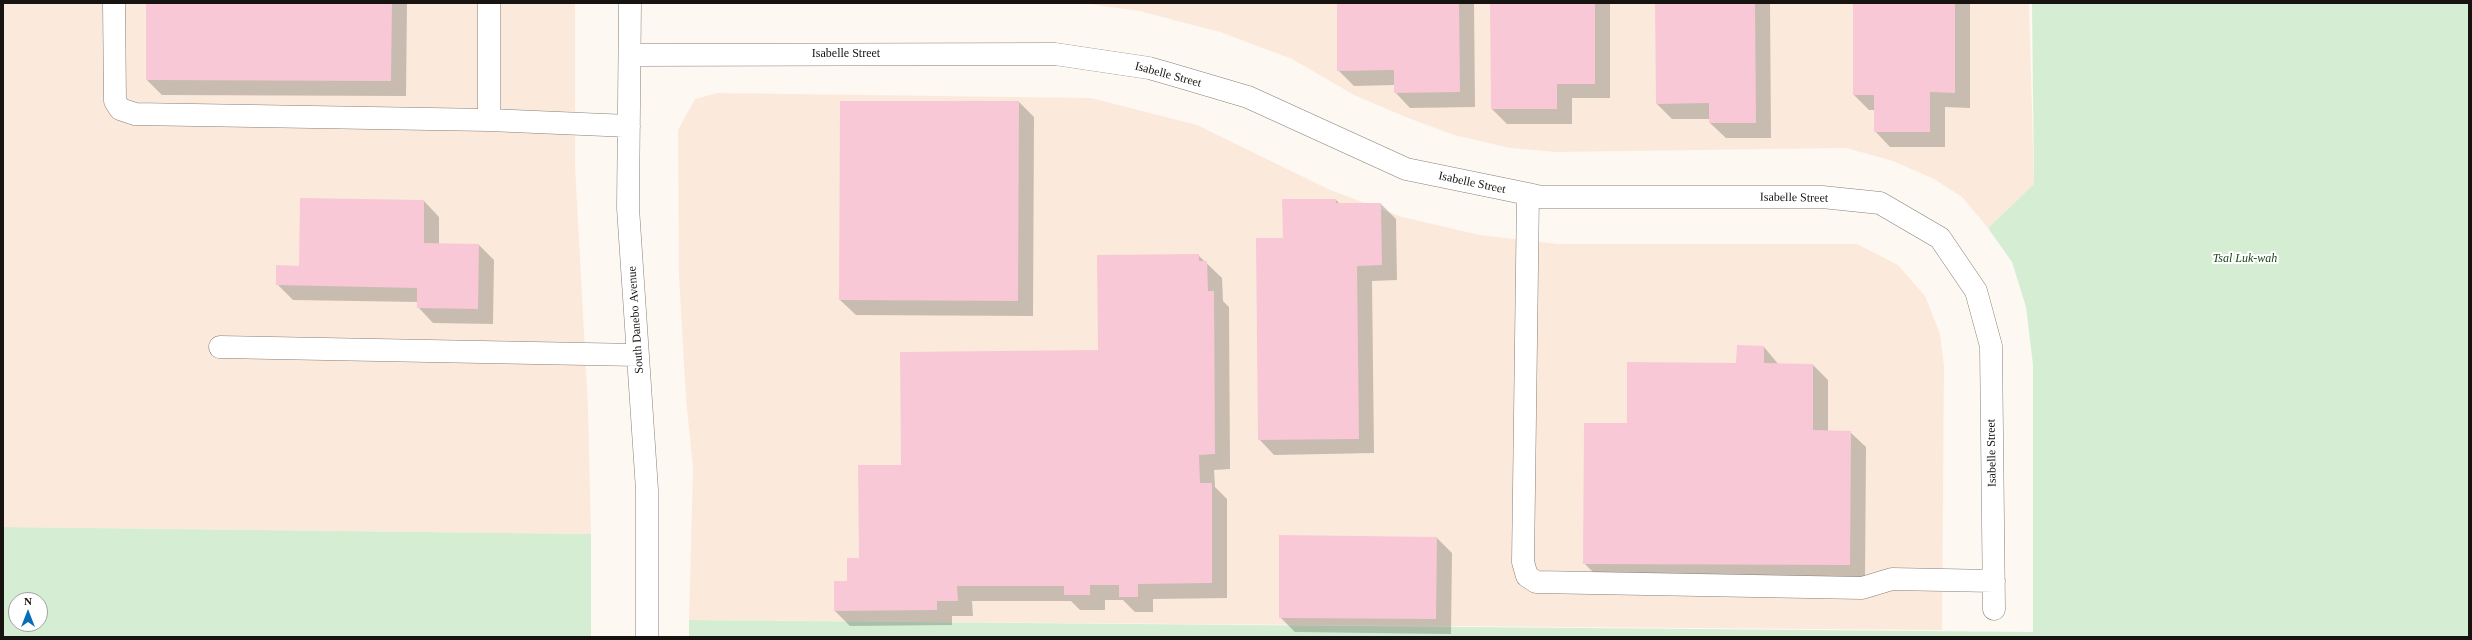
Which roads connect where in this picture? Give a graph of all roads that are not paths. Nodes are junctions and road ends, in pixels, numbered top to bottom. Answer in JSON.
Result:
{"nodes":[{"id":1,"x":114,"y":3,"type":"edge"},
{"id":2,"x":489,"y":3,"type":"edge"},
{"id":3,"x":630,"y":3,"type":"edge"},
{"id":4,"x":630,"y":55,"type":"junction"},
{"id":5,"x":489,"y":120,"type":"junction"},
{"id":6,"x":629,"y":126,"type":"junction"},
{"id":7,"x":1528,"y":194,"type":"junction"},
{"id":8,"x":220,"y":347,"type":"dead end"},
{"id":9,"x":638,"y":355,"type":"junction"},
{"id":10,"x":1994,"y":580,"type":"junction"},
{"id":11,"x":1994,"y":609,"type":"dead end"},
{"id":12,"x":647,"y":637,"type":"edge"}],
"edges":[{"from":1,"to":5,"type":"street"},
{"from":2,"to":5,"type":"street"},
{"from":3,"to":4,"type":"street","name":"South Danebo Avenue"},
{"from":4,"to":6,"type":"street","name":"South Danebo Avenue"},
{"from":4,"to":7,"type":"street","name":"Isabelle Street"},
{"from":5,"to":6,"type":"street"},
{"from":6,"to":9,"type":"street","name":"South Danebo Avenue"},
{"from":7,"to":10,"type":"street","name":"Isabelle Street"},
{"from":7,"to":10,"type":"street"},
{"from":8,"to":9,"type":"street"},
{"from":9,"to":12,"type":"street","name":"South Danebo Avenue"},
{"from":10,"to":11,"type":"street","name":"Isabelle Street"}]}
